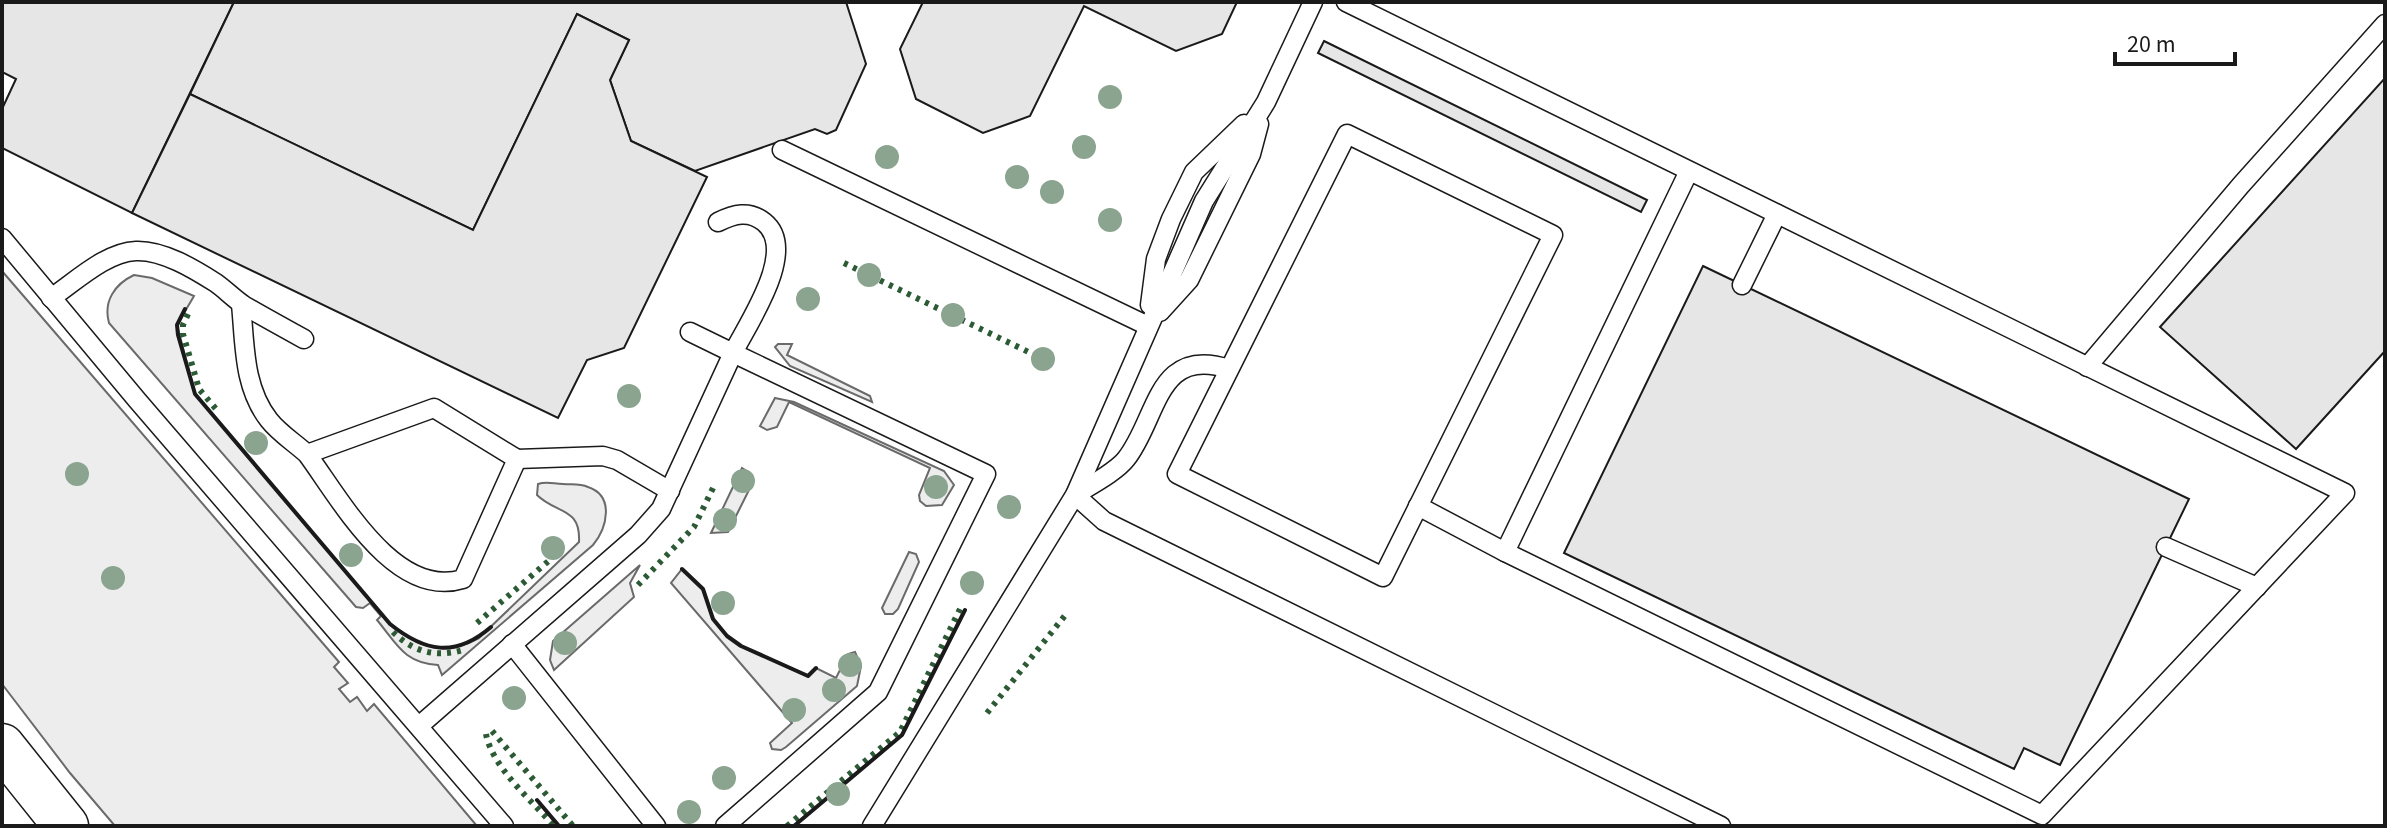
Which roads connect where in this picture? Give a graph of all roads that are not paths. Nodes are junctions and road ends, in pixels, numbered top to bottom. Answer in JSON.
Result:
{"nodes":[{"id":1,"x":1313,"y":2,"type":"edge"},
{"id":2,"x":1346,"y":2,"type":"edge"},
{"id":3,"x":2385,"y":24,"type":"edge"},
{"id":4,"x":1266,"y":102,"type":"junction"},
{"id":5,"x":782,"y":150,"type":"dead end"},
{"id":6,"x":1689,"y":171,"type":"junction"},
{"id":7,"x":1777,"y":214,"type":"junction"},
{"id":8,"x":718,"y":222,"type":"dead end"},
{"id":9,"x":2,"y":238,"type":"edge"},
{"id":10,"x":1742,"y":285,"type":"dead end"},
{"id":11,"x":51,"y":298,"type":"junction"},
{"id":12,"x":241,"y":304,"type":"junction"},
{"id":13,"x":1148,"y":326,"type":"junction"},
{"id":14,"x":690,"y":332,"type":"dead end"},
{"id":15,"x":304,"y":339,"type":"dead end"},
{"id":16,"x":733,"y":353,"type":"junction"},
{"id":17,"x":2087,"y":367,"type":"junction"},
{"id":18,"x":1229,"y":369,"type":"junction"},
{"id":19,"x":307,"y":454,"type":"junction"},
{"id":20,"x":517,"y":459,"type":"junction"},
{"id":21,"x":670,"y":491,"type":"junction"},
{"id":22,"x":1075,"y":495,"type":"junction"},
{"id":23,"x":1418,"y":506,"type":"junction"},
{"id":24,"x":2166,"y":547,"type":"dead end"},
{"id":25,"x":1505,"y":552,"type":"junction"},
{"id":26,"x":2257,"y":587,"type":"junction"},
{"id":27,"x":512,"y":644,"type":"junction"},
{"id":28,"x":419,"y":726,"type":"junction"},
{"id":29,"x":2,"y":746,"type":"edge"},
{"id":30,"x":66,"y":826,"type":"edge"},
{"id":31,"x":504,"y":826,"type":"edge"},
{"id":32,"x":656,"y":826,"type":"edge"},
{"id":33,"x":725,"y":826,"type":"edge"},
{"id":34,"x":872,"y":826,"type":"edge"},
{"id":35,"x":1721,"y":826,"type":"edge"}],
"edges":[{"from":1,"to":4,"type":"lane"},
{"from":2,"to":6,"type":"lane"},
{"from":3,"to":17,"type":"lane"},
{"from":4,"to":13,"type":"lane"},
{"from":4,"to":13,"type":"lane"},
{"from":5,"to":13,"type":"lane"},
{"from":6,"to":7,"type":"lane"},
{"from":6,"to":25,"type":"lane"},
{"from":7,"to":10,"type":"lane"},
{"from":7,"to":17,"type":"lane"},
{"from":8,"to":16,"type":"lane"},
{"from":9,"to":11,"type":"lane"},
{"from":11,"to":12,"type":"lane"},
{"from":11,"to":28,"type":"lane"},
{"from":12,"to":15,"type":"lane"},
{"from":12,"to":19,"type":"lane"},
{"from":13,"to":22,"type":"lane"},
{"from":14,"to":16,"type":"lane"},
{"from":16,"to":21,"type":"lane"},
{"from":16,"to":33,"type":"lane"},
{"from":17,"to":26,"type":"lane"},
{"from":18,"to":22,"type":"lane"},
{"from":18,"to":23,"type":"lane"},
{"from":18,"to":23,"type":"lane"},
{"from":19,"to":20,"type":"lane"},
{"from":19,"to":20,"type":"lane"},
{"from":20,"to":21,"type":"lane"},
{"from":21,"to":27,"type":"lane"},
{"from":22,"to":34,"type":"lane"},
{"from":22,"to":35,"type":"lane"},
{"from":23,"to":25,"type":"lane"},
{"from":24,"to":26,"type":"lane"},
{"from":25,"to":26,"type":"lane"},
{"from":27,"to":28,"type":"lane"},
{"from":27,"to":32,"type":"lane"},
{"from":28,"to":31,"type":"lane"},
{"from":29,"to":30,"type":"main road"}]}
